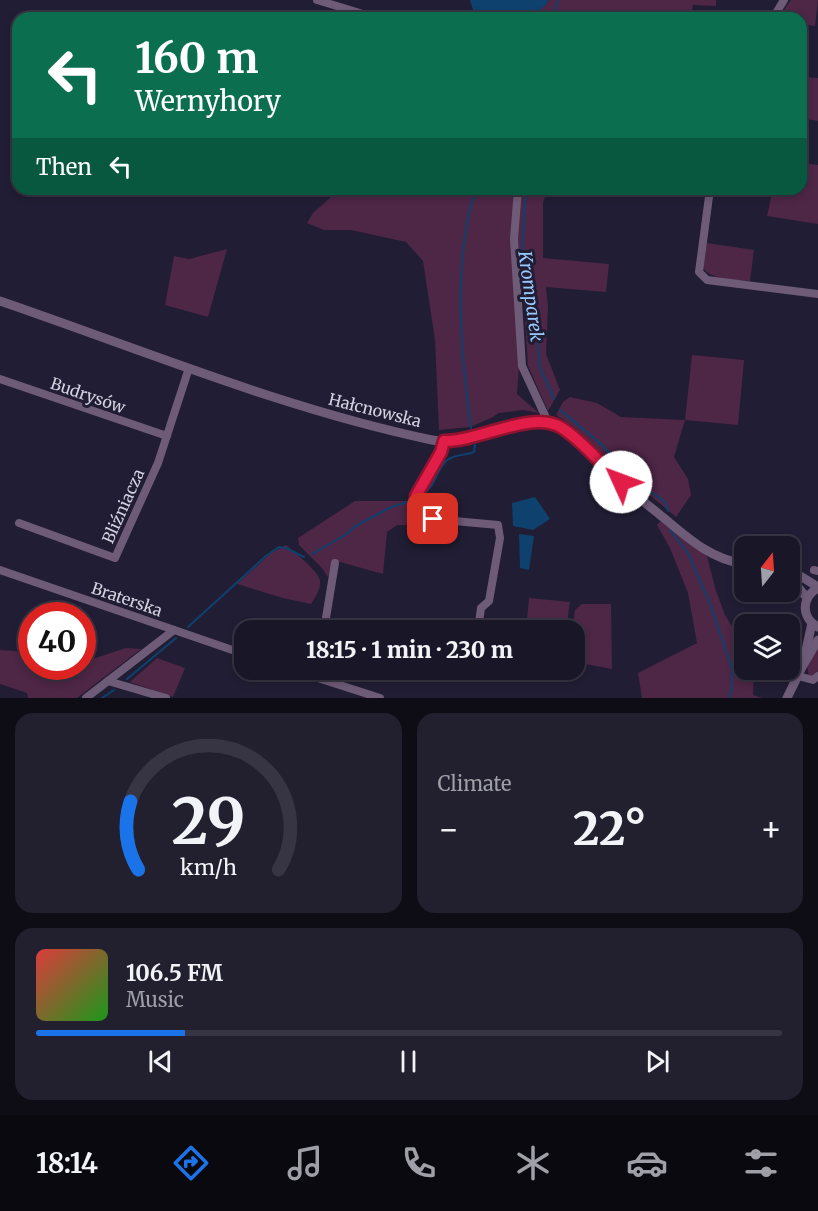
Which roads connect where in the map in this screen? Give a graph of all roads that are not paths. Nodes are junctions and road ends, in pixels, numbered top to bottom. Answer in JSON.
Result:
{"nodes":[{"id":1,"x":317,"y":0,"type":"edge"},
{"id":2,"x":356,"y":12,"type":"edge"},
{"id":3,"x":518,"y":195,"type":"edge"},
{"id":4,"x":709,"y":195,"type":"edge"},
{"id":5,"x":818,"y":294,"type":"edge"},
{"id":6,"x":0,"y":301,"type":"edge"},
{"id":7,"x":189,"y":368,"type":"junction"},
{"id":8,"x":0,"y":379,"type":"edge"},
{"id":9,"x":548,"y":422,"type":"junction"},
{"id":10,"x":167,"y":436,"type":"junction"},
{"id":11,"x":444,"y":441,"type":"junction"},
{"id":12,"x":20,"y":523,"type":"dead end"},
{"id":13,"x":734,"y":561,"type":"edge"},
{"id":14,"x":335,"y":563,"type":"dead end"},
{"id":15,"x":0,"y":570,"type":"edge"},
{"id":16,"x":800,"y":577,"type":"edge"},
{"id":17,"x":818,"y":587,"type":"edge"},
{"id":18,"x":800,"y":589,"type":"edge"},
{"id":19,"x":807,"y":598,"type":"junction"},
{"id":20,"x":326,"y":620,"type":"edge"},
{"id":21,"x":479,"y":620,"type":"edge"},
{"id":22,"x":815,"y":625,"type":"edge"},
{"id":23,"x":174,"y":630,"type":"junction"},
{"id":24,"x":818,"y":640,"type":"edge"},
{"id":25,"x":234,"y":651,"type":"edge"},
{"id":26,"x":800,"y":671,"type":"junction"},
{"id":27,"x":818,"y":676,"type":"edge"},
{"id":28,"x":335,"y":680,"type":"edge"},
{"id":29,"x":796,"y":680,"type":"edge"},
{"id":30,"x":108,"y":681,"type":"junction"},
{"id":31,"x":86,"y":698,"type":"edge"},
{"id":32,"x":166,"y":698,"type":"edge"},
{"id":33,"x":380,"y":698,"type":"edge"},
{"id":34,"x":787,"y":698,"type":"edge"}],
"edges":[{"from":1,"to":2,"type":"street"},
{"from":3,"to":9,"type":"street"},
{"from":4,"to":5,"type":"street"},
{"from":6,"to":7,"type":"street","name":"Hałcnowska"},
{"from":7,"to":10,"type":"street","name":"Bliźniacza"},
{"from":7,"to":11,"type":"street","name":"Hałcnowska"},
{"from":8,"to":10,"type":"street","name":"Budrysów"},
{"from":9,"to":11,"type":"street","name":"Hałcnowska"},
{"from":9,"to":13,"type":"street"},
{"from":10,"to":12,"type":"street","name":"Bliźniacza"},
{"from":11,"to":21,"type":"street"},
{"from":14,"to":20,"type":"street"},
{"from":15,"to":23,"type":"street","name":"Braterska"},
{"from":16,"to":17,"type":"street"},
{"from":17,"to":19,"type":"street"},
{"from":18,"to":19,"type":"street"},
{"from":19,"to":22,"type":"street"},
{"from":22,"to":26,"type":"street"},
{"from":23,"to":25,"type":"street","name":"Braterska"},
{"from":23,"to":30,"type":"street"},
{"from":24,"to":26,"type":"street"},
{"from":26,"to":27,"type":"street"},
{"from":28,"to":33,"type":"street"},
{"from":29,"to":34,"type":"street"},
{"from":30,"to":31,"type":"street"},
{"from":30,"to":32,"type":"street"}]}
